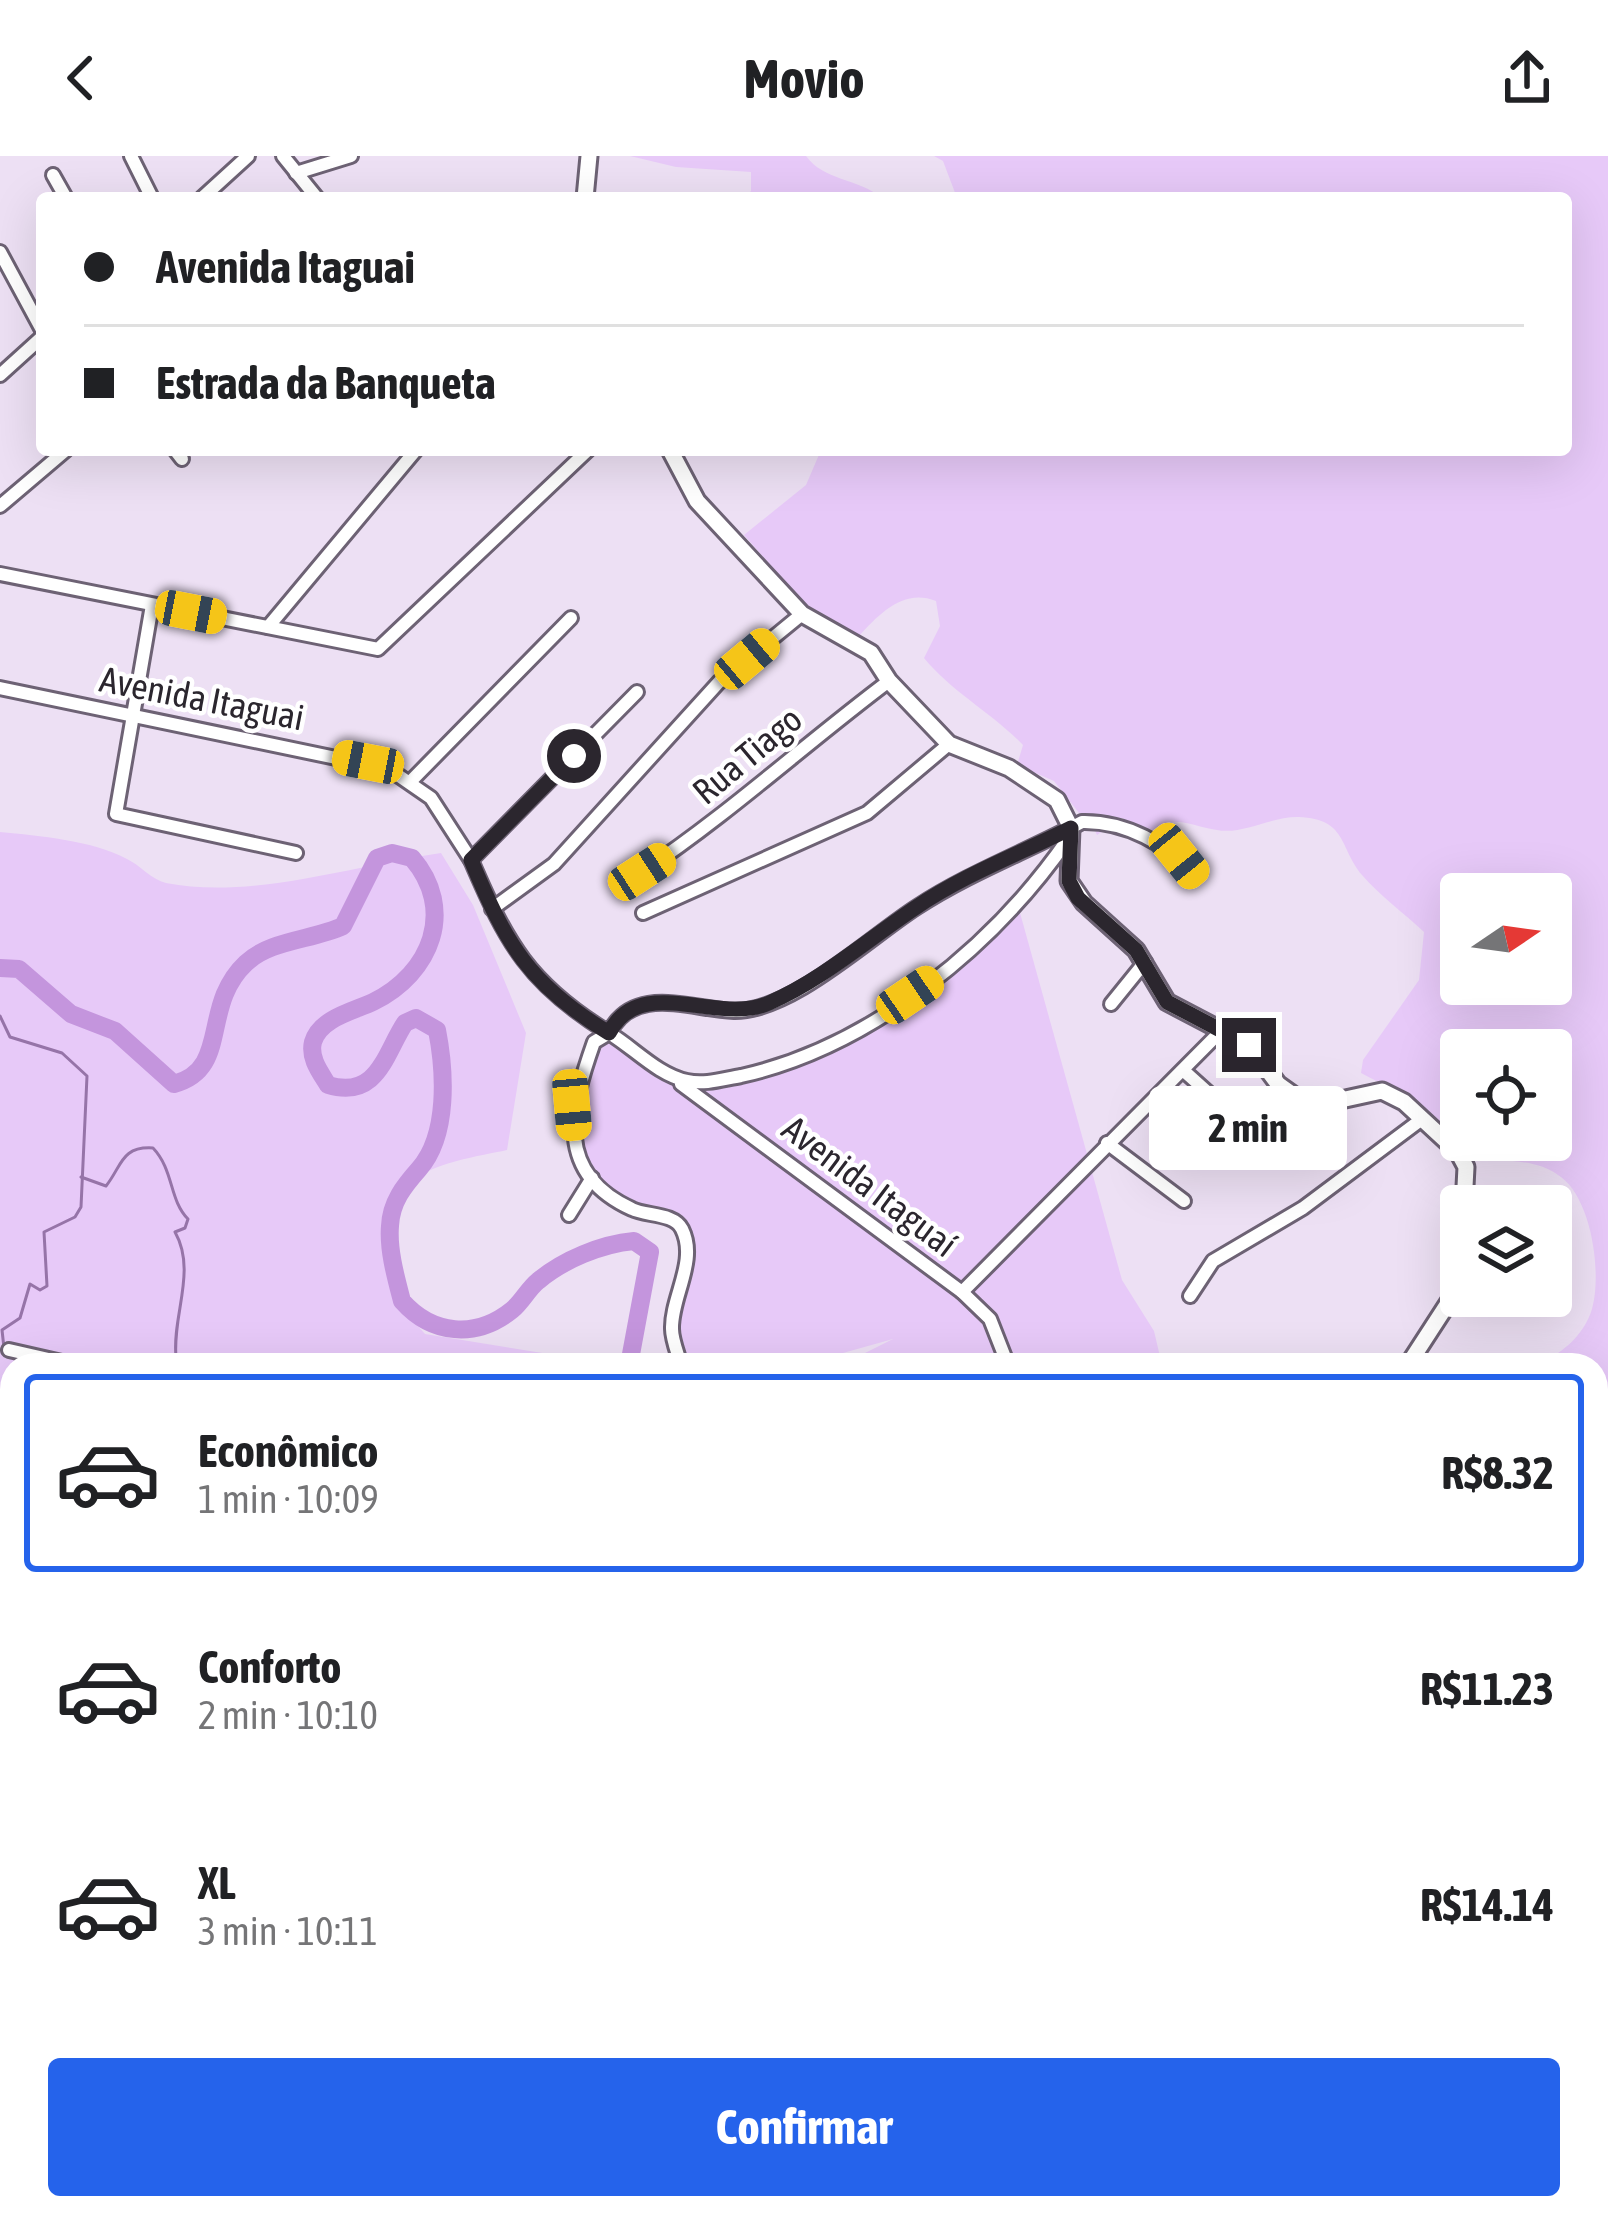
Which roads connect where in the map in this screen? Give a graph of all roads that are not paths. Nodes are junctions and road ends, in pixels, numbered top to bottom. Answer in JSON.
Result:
{"nodes":[{"id":1,"x":131,"y":156,"type":"edge"},
{"id":2,"x":248,"y":156,"type":"edge"},
{"id":3,"x":283,"y":156,"type":"edge"},
{"id":4,"x":351,"y":156,"type":"edge"},
{"id":5,"x":589,"y":156,"type":"edge"},
{"id":6,"x":296,"y":173,"type":"junction"},
{"id":7,"x":53,"y":175,"type":"dead end"},
{"id":8,"x":63,"y":192,"type":"edge"},
{"id":9,"x":149,"y":192,"type":"edge"},
{"id":10,"x":209,"y":192,"type":"edge"},
{"id":11,"x":312,"y":192,"type":"edge"},
{"id":12,"x":586,"y":192,"type":"edge"},
{"id":13,"x":0,"y":252,"type":"edge"},
{"id":14,"x":36,"y":322,"type":"edge"},
{"id":15,"x":36,"y":340,"type":"edge"},
{"id":16,"x":0,"y":375,"type":"edge"},
{"id":17,"x":59,"y":456,"type":"edge"},
{"id":18,"x":411,"y":456,"type":"edge"},
{"id":19,"x":582,"y":456,"type":"edge"},
{"id":20,"x":673,"y":456,"type":"edge"},
{"id":21,"x":0,"y":506,"type":"edge"},
{"id":22,"x":0,"y":574,"type":"edge"},
{"id":23,"x":152,"y":605,"type":"junction"},
{"id":24,"x":802,"y":614,"type":"junction"},
{"id":25,"x":571,"y":618,"type":"dead end"},
{"id":26,"x":268,"y":627,"type":"junction"},
{"id":27,"x":889,"y":681,"type":"junction"},
{"id":28,"x":0,"y":688,"type":"edge"},
{"id":29,"x":637,"y":692,"type":"dead end"},
{"id":30,"x":132,"y":714,"type":"junction"},
{"id":31,"x":950,"y":743,"type":"junction"},
{"id":32,"x":410,"y":782,"type":"junction"},
{"id":33,"x":1069,"y":833,"type":"junction"},
{"id":34,"x":296,"y":853,"type":"dead end"},
{"id":35,"x":471,"y":860,"type":"junction"},
{"id":36,"x":642,"y":872,"type":"dead end"},
{"id":37,"x":1195,"y":876,"type":"dead end"},
{"id":38,"x":492,"y":909,"type":"junction"},
{"id":39,"x":643,"y":913,"type":"dead end"},
{"id":40,"x":1145,"y":962,"type":"junction"},
{"id":41,"x":1111,"y":1004,"type":"dead end"},
{"id":42,"x":1220,"y":1032,"type":"junction"},
{"id":43,"x":609,"y":1033,"type":"junction"},
{"id":44,"x":1184,"y":1071,"type":"junction"},
{"id":45,"x":671,"y":1076,"type":"junction"},
{"id":46,"x":1216,"y":1100,"type":"junction"},
{"id":47,"x":1234,"y":1116,"type":"dead end"},
{"id":48,"x":1422,"y":1119,"type":"junction"},
{"id":49,"x":1184,"y":1135,"type":"dead end"},
{"id":50,"x":1107,"y":1143,"type":"junction"},
{"id":51,"x":592,"y":1178,"type":"junction"},
{"id":52,"x":1465,"y":1185,"type":"edge"},
{"id":53,"x":1184,"y":1201,"type":"dead end"},
{"id":54,"x":569,"y":1215,"type":"dead end"},
{"id":55,"x":962,"y":1292,"type":"junction"},
{"id":56,"x":1190,"y":1296,"type":"dead end"},
{"id":57,"x":1440,"y":1316,"type":"edge"},
{"id":58,"x":9,"y":1350,"type":"dead end"},
{"id":59,"x":22,"y":1353,"type":"edge"},
{"id":60,"x":678,"y":1353,"type":"edge"},
{"id":61,"x":1003,"y":1353,"type":"edge"},
{"id":62,"x":1416,"y":1353,"type":"edge"}],
"edges":[{"from":1,"to":9,"type":"street"},
{"from":2,"to":10,"type":"street"},
{"from":3,"to":6,"type":"street"},
{"from":4,"to":6,"type":"street"},
{"from":5,"to":12,"type":"street"},
{"from":6,"to":11,"type":"street"},
{"from":7,"to":8,"type":"street"},
{"from":13,"to":14,"type":"street"},
{"from":15,"to":16,"type":"street"},
{"from":17,"to":21,"type":"street"},
{"from":18,"to":26,"type":"street"},
{"from":19,"to":26,"type":"street"},
{"from":20,"to":24,"type":"street"},
{"from":22,"to":23,"type":"street"},
{"from":23,"to":26,"type":"street"},
{"from":23,"to":30,"type":"street"},
{"from":24,"to":27,"type":"street"},
{"from":24,"to":38,"type":"street"},
{"from":25,"to":32,"type":"street"},
{"from":27,"to":31,"type":"street"},
{"from":27,"to":36,"type":"street","name":"Rua Tiago"},
{"from":28,"to":30,"type":"street","name":"Avenida Itaguai"},
{"from":29,"to":35,"type":"street"},
{"from":30,"to":32,"type":"street","name":"Avenida Itaguai"},
{"from":30,"to":34,"type":"street"},
{"from":31,"to":33,"type":"street"},
{"from":31,"to":39,"type":"street"},
{"from":32,"to":35,"type":"street","name":"Avenida Itaguai"},
{"from":33,"to":37,"type":"street"},
{"from":33,"to":40,"type":"street"},
{"from":33,"to":43,"type":"street"},
{"from":33,"to":45,"type":"street"},
{"from":35,"to":38,"type":"street"},
{"from":38,"to":43,"type":"street"},
{"from":40,"to":41,"type":"street"},
{"from":40,"to":42,"type":"street"},
{"from":42,"to":44,"type":"street"},
{"from":42,"to":48,"type":"street"},
{"from":43,"to":45,"type":"street","name":"Avenida Itaguaí"},
{"from":43,"to":51,"type":"street"},
{"from":44,"to":46,"type":"street"},
{"from":44,"to":50,"type":"street"},
{"from":45,"to":55,"type":"street","name":"Avenida Itaguaí"},
{"from":46,"to":47,"type":"street"},
{"from":46,"to":49,"type":"street"},
{"from":48,"to":52,"type":"street"},
{"from":48,"to":56,"type":"street"},
{"from":50,"to":53,"type":"street"},
{"from":50,"to":55,"type":"street"},
{"from":51,"to":54,"type":"street"},
{"from":51,"to":60,"type":"street"},
{"from":55,"to":61,"type":"street","name":"Avenida Itaguaí"},
{"from":57,"to":62,"type":"street"},
{"from":58,"to":59,"type":"street"}]}
